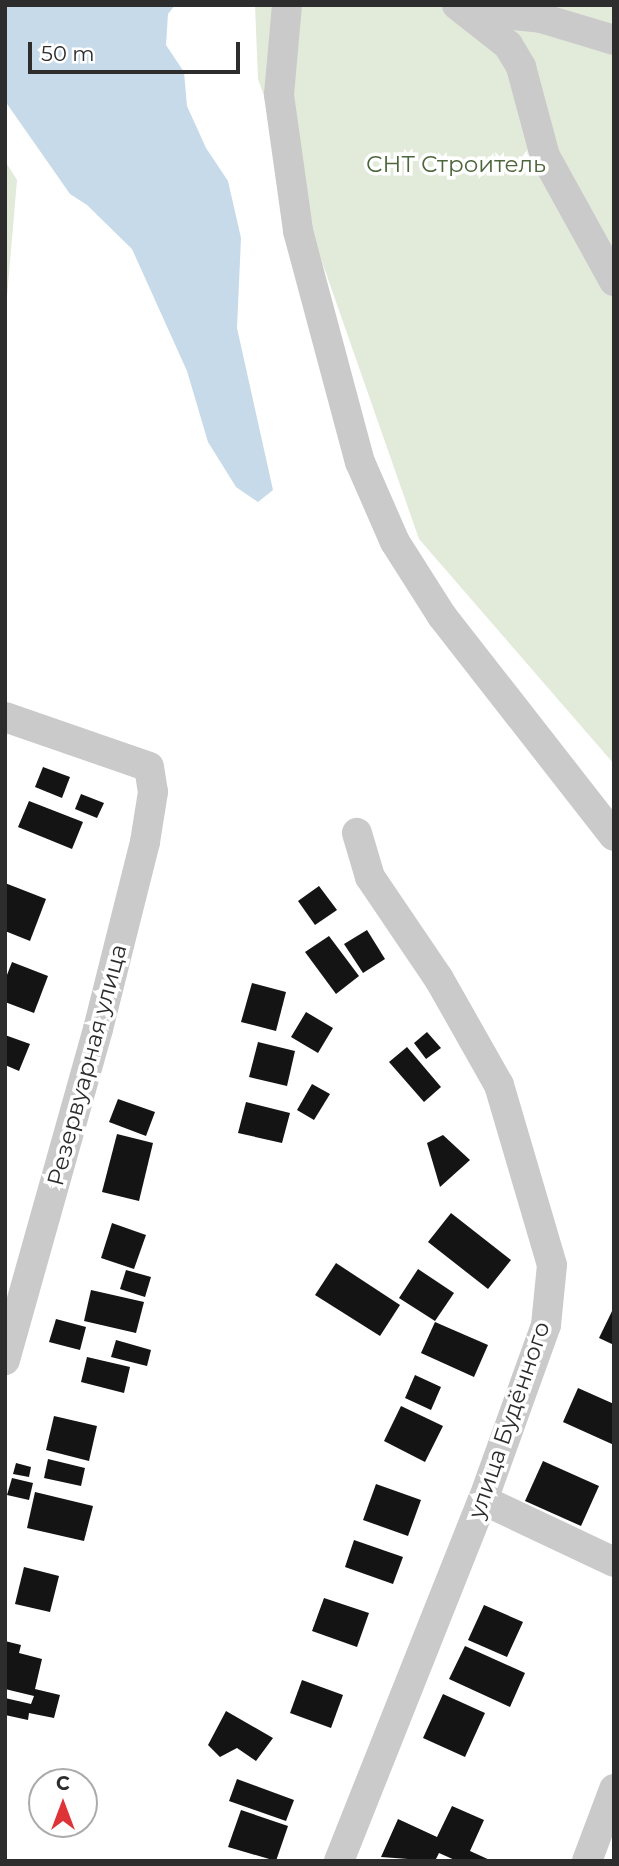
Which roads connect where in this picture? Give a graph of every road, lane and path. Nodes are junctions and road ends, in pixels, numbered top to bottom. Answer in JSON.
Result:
{"nodes":[{"id":1,"x":287,"y":5,"type":"edge"},
{"id":2,"x":461,"y":7,"type":"edge"},
{"id":3,"x":614,"y":40,"type":"edge"},
{"id":4,"x":614,"y":281,"type":"edge"},
{"id":5,"x":5,"y":717,"type":"edge"},
{"id":6,"x":357,"y":833,"type":"dead end"},
{"id":7,"x":614,"y":836,"type":"edge"},
{"id":8,"x":5,"y":1360,"type":"edge"},
{"id":9,"x":483,"y":1500,"type":"junction"},
{"id":10,"x":614,"y":1562,"type":"edge"},
{"id":11,"x":614,"y":1789,"type":"edge"},
{"id":12,"x":339,"y":1861,"type":"edge"},
{"id":13,"x":587,"y":1861,"type":"edge"}],
"edges":[{"from":1,"to":7,"type":"street"},
{"from":2,"to":3,"type":"street"},
{"from":2,"to":4,"type":"street"},
{"from":5,"to":8,"type":"street","name":"Резервуарная улица"},
{"from":6,"to":9,"type":"street","name":"улица Будённого"},
{"from":9,"to":10,"type":"street"},
{"from":9,"to":12,"type":"street","name":"улица Будённого"},
{"from":11,"to":13,"type":"street"}]}
